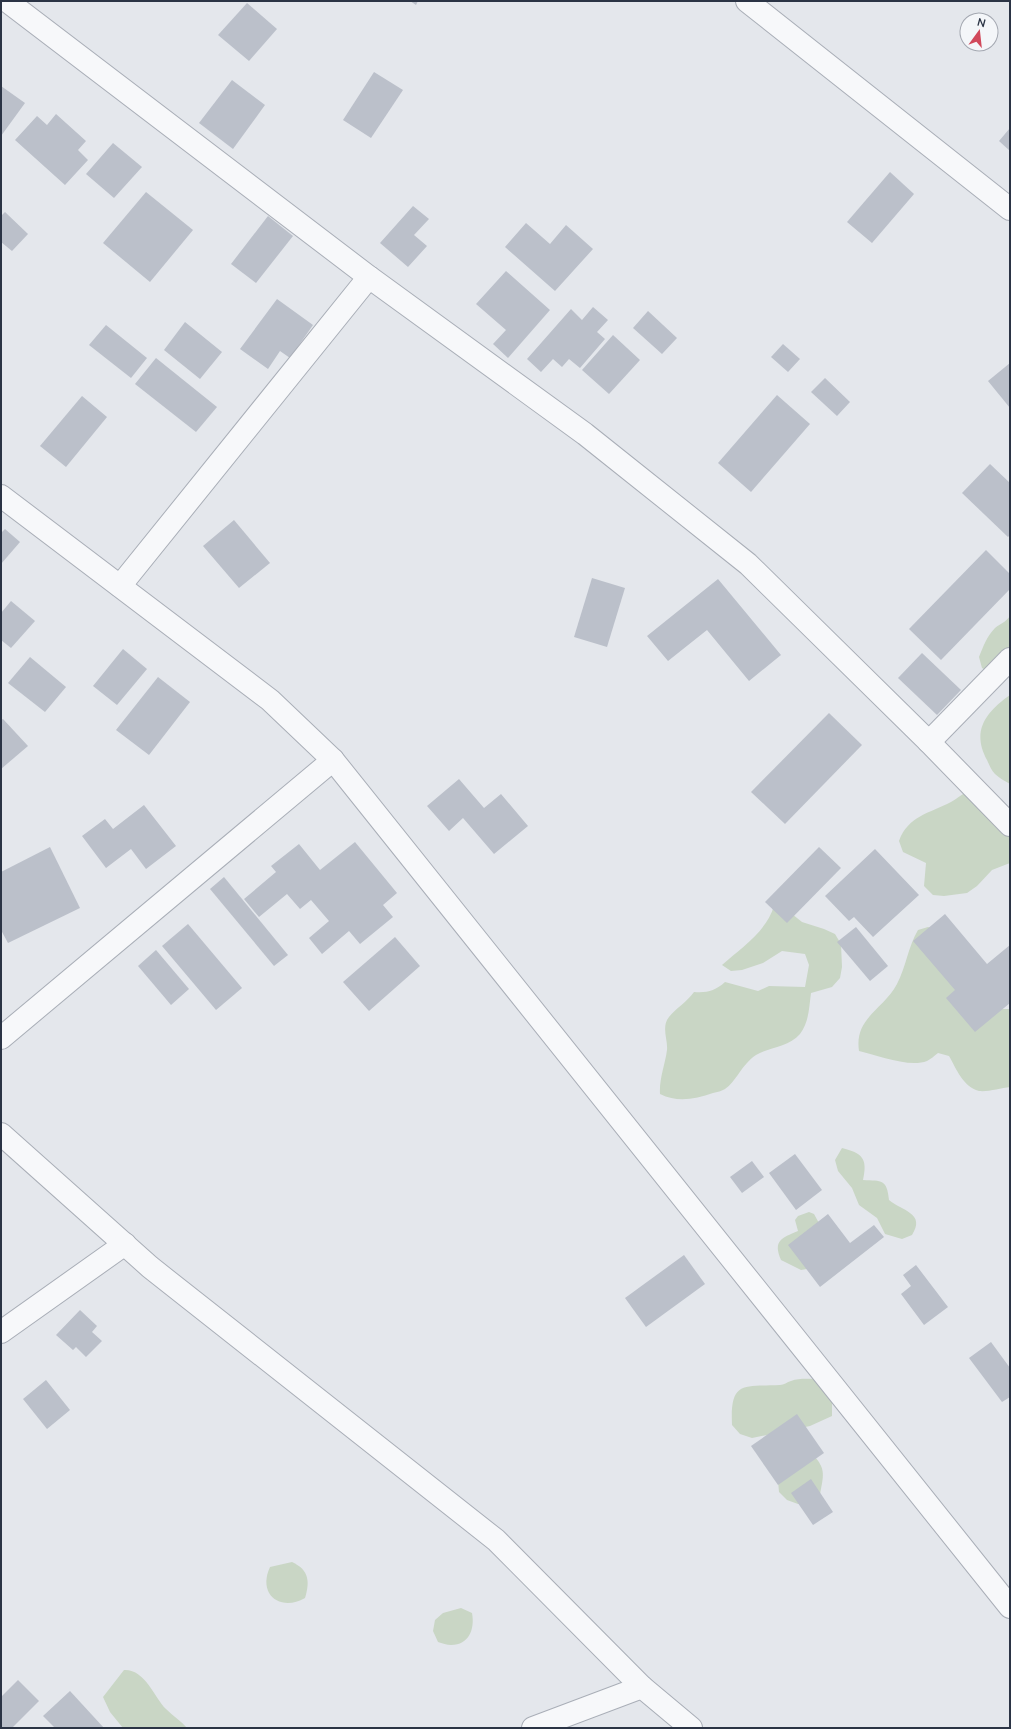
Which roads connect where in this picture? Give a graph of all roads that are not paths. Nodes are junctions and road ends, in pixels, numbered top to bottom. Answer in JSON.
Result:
{"nodes":[{"id":1,"x":7,"y":1,"type":"edge"},
{"id":2,"x":747,"y":1,"type":"edge"},
{"id":3,"x":1010,"y":209,"type":"edge"},
{"id":4,"x":369,"y":277,"type":"junction"},
{"id":5,"x":1,"y":496,"type":"edge"},
{"id":6,"x":120,"y":586,"type":"junction"},
{"id":7,"x":1010,"y":660,"type":"edge"},
{"id":8,"x":929,"y":742,"type":"junction"},
{"id":9,"x":333,"y":760,"type":"junction"},
{"id":10,"x":1010,"y":825,"type":"edge"},
{"id":11,"x":1,"y":1038,"type":"edge"},
{"id":12,"x":1,"y":1134,"type":"edge"},
{"id":13,"x":125,"y":1244,"type":"junction"},
{"id":14,"x":1,"y":1332,"type":"edge"},
{"id":15,"x":1010,"y":1608,"type":"edge"},
{"id":16,"x":642,"y":1687,"type":"junction"},
{"id":17,"x":534,"y":1728,"type":"edge"},
{"id":18,"x":691,"y":1728,"type":"edge"}],
"edges":[{"from":1,"to":4,"type":"street"},
{"from":2,"to":3,"type":"street"},
{"from":4,"to":6,"type":"street"},
{"from":4,"to":8,"type":"street"},
{"from":5,"to":6,"type":"street"},
{"from":6,"to":9,"type":"street"},
{"from":7,"to":8,"type":"street"},
{"from":8,"to":10,"type":"street"},
{"from":9,"to":11,"type":"street"},
{"from":9,"to":15,"type":"street"},
{"from":12,"to":13,"type":"street"},
{"from":13,"to":14,"type":"street"},
{"from":13,"to":16,"type":"street"},
{"from":16,"to":17,"type":"street"},
{"from":16,"to":18,"type":"street"}]}
